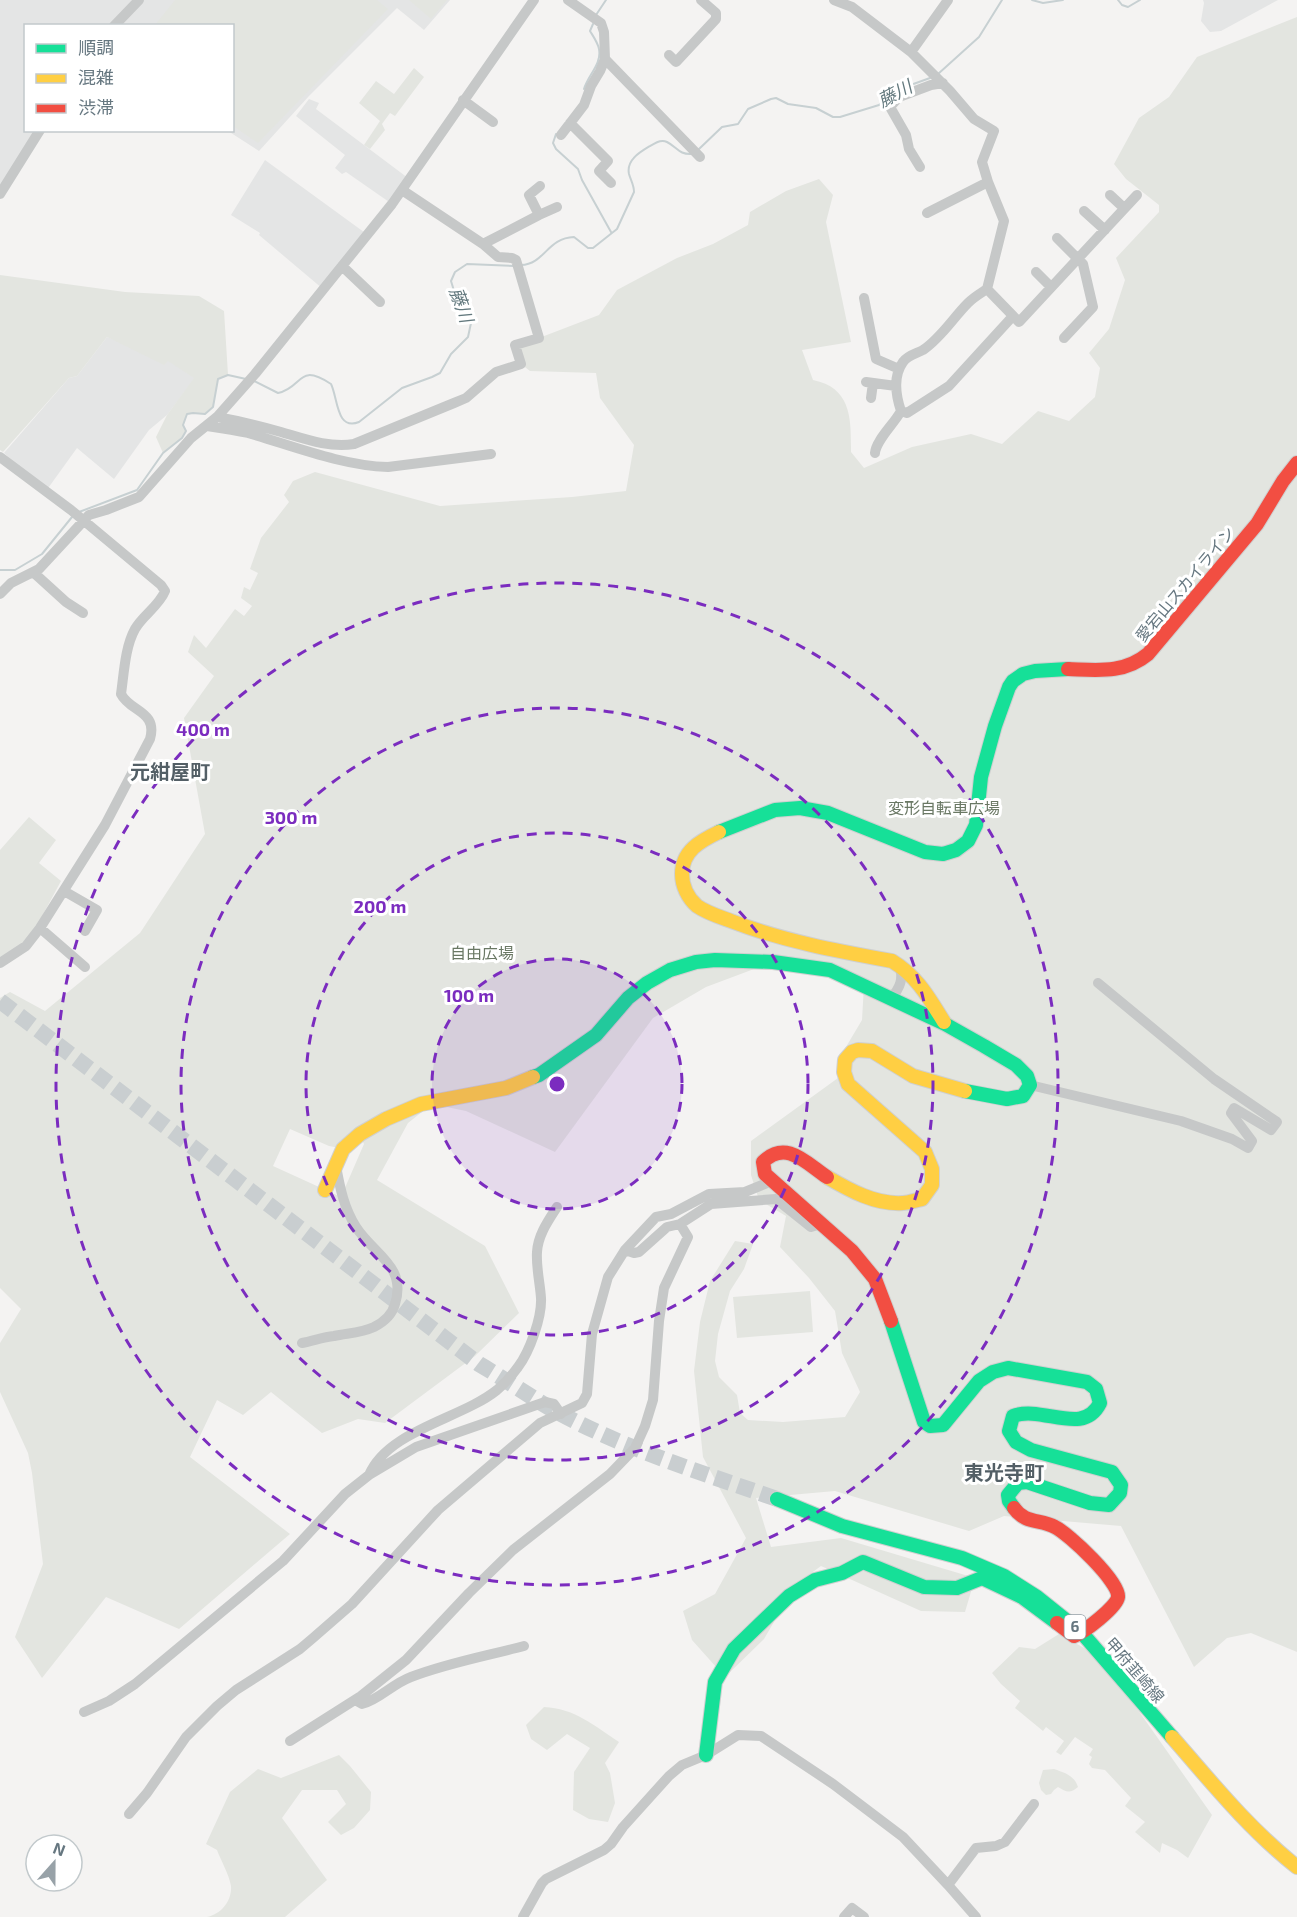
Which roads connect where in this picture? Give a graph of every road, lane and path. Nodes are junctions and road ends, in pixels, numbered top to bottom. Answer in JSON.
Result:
{"nodes":[{"id":1,"x":139,"y":0,"type":"edge"},
{"id":2,"x":534,"y":0,"type":"edge"},
{"id":3,"x":568,"y":0,"type":"edge"},
{"id":4,"x":701,"y":0,"type":"edge"},
{"id":5,"x":834,"y":0,"type":"edge"},
{"id":6,"x":948,"y":0,"type":"edge"},
{"id":7,"x":116,"y":24,"type":"edge"},
{"id":8,"x":912,"y":52,"type":"junction"},
{"id":9,"x":669,"y":55,"type":"dead end"},
{"id":10,"x":605,"y":59,"type":"junction"},
{"id":11,"x":941,"y":82,"type":"junction"},
{"id":12,"x":463,"y":100,"type":"junction"},
{"id":13,"x":493,"y":122,"type":"dead end"},
{"id":14,"x":570,"y":123,"type":"junction"},
{"id":15,"x":39,"y":132,"type":"edge"},
{"id":16,"x":561,"y":135,"type":"dead end"},
{"id":17,"x":699,"y":156,"type":"dead end"},
{"id":18,"x":920,"y":167,"type":"dead end"},
{"id":19,"x":988,"y":182,"type":"junction"},
{"id":20,"x":611,"y":183,"type":"dead end"},
{"id":21,"x":540,"y":186,"type":"dead end"},
{"id":22,"x":402,"y":190,"type":"junction"},
{"id":23,"x":0,"y":194,"type":"edge"},
{"id":24,"x":1110,"y":195,"type":"dead end"},
{"id":25,"x":1137,"y":195,"type":"dead end"},
{"id":26,"x":556,"y":207,"type":"dead end"},
{"id":27,"x":1124,"y":208,"type":"junction"},
{"id":28,"x":1084,"y":211,"type":"dead end"},
{"id":29,"x":927,"y":213,"type":"dead end"},
{"id":30,"x":539,"y":215,"type":"junction"},
{"id":31,"x":1105,"y":230,"type":"junction"},
{"id":32,"x":1057,"y":238,"type":"dead end"},
{"id":33,"x":483,"y":244,"type":"junction"},
{"id":34,"x":1078,"y":258,"type":"junction"},
{"id":35,"x":342,"y":266,"type":"junction"},
{"id":36,"x":1036,"y":272,"type":"dead end"},
{"id":37,"x":1051,"y":287,"type":"junction"},
{"id":38,"x":987,"y":289,"type":"junction"},
{"id":39,"x":864,"y":298,"type":"dead end"},
{"id":40,"x":380,"y":302,"type":"dead end"},
{"id":41,"x":1013,"y":316,"type":"junction"},
{"id":42,"x":1064,"y":338,"type":"dead end"},
{"id":43,"x":899,"y":369,"type":"junction"},
{"id":44,"x":896,"y":386,"type":"junction"},
{"id":45,"x":871,"y":398,"type":"dead end"},
{"id":46,"x":901,"y":411,"type":"junction"},
{"id":47,"x":217,"y":417,"type":"junction"},
{"id":48,"x":207,"y":426,"type":"junction"},
{"id":49,"x":875,"y":453,"type":"dead end"},
{"id":50,"x":491,"y":454,"type":"dead end"},
{"id":51,"x":0,"y":457,"type":"edge"},
{"id":52,"x":1297,"y":463,"type":"edge"},
{"id":53,"x":82,"y":519,"type":"junction"},
{"id":54,"x":33,"y":572,"type":"junction"},
{"id":55,"x":0,"y":594,"type":"edge"},
{"id":56,"x":83,"y":613,"type":"dead end"},
{"id":57,"x":64,"y":891,"type":"junction"},
{"id":58,"x":40,"y":928,"type":"junction"},
{"id":59,"x":85,"y":931,"type":"dead end"},
{"id":60,"x":0,"y":963,"type":"edge"},
{"id":61,"x":900,"y":965,"type":"junction"},
{"id":62,"x":85,"y":967,"type":"dead end"},
{"id":63,"x":1098,"y":983,"type":"dead end"},
{"id":64,"x":891,"y":998,"type":"junction"},
{"id":65,"x":945,"y":1024,"type":"junction"},
{"id":66,"x":1030,"y":1085,"type":"junction"},
{"id":67,"x":336,"y":1166,"type":"junction"},
{"id":68,"x":772,"y":1180,"type":"junction"},
{"id":69,"x":326,"y":1190,"type":"dead end"},
{"id":70,"x":557,"y":1206,"type":"dead end"},
{"id":71,"x":680,"y":1224,"type":"junction"},
{"id":72,"x":821,"y":1224,"type":"junction"},
{"id":73,"x":625,"y":1250,"type":"junction"},
{"id":74,"x":302,"y":1343,"type":"dead end"},
{"id":75,"x":561,"y":1414,"type":"junction"},
{"id":76,"x":369,"y":1475,"type":"junction"},
{"id":77,"x":777,"y":1499,"type":"tunnel mouth"},
{"id":78,"x":1082,"y":1633,"type":"junction"},
{"id":79,"x":524,"y":1647,"type":"dead end"},
{"id":80,"x":355,"y":1700,"type":"junction"},
{"id":81,"x":84,"y":1712,"type":"dead end"},
{"id":82,"x":290,"y":1742,"type":"dead end"},
{"id":83,"x":706,"y":1755,"type":"junction"},
{"id":84,"x":1034,"y":1804,"type":"dead end"},
{"id":85,"x":129,"y":1814,"type":"dead end"},
{"id":86,"x":1297,"y":1868,"type":"edge"},
{"id":87,"x":948,"y":1885,"type":"junction"},
{"id":88,"x":523,"y":1917,"type":"edge"},
{"id":89,"x":844,"y":1917,"type":"edge"},
{"id":90,"x":864,"y":1917,"type":"edge"},
{"id":91,"x":976,"y":1917,"type":"edge"}],
"edges":[{"from":1,"to":7,"type":"street"},
{"from":2,"to":12,"type":"street"},
{"from":3,"to":10,"type":"street"},
{"from":4,"to":9,"type":"street"},
{"from":5,"to":8,"type":"street"},
{"from":6,"to":8,"type":"street"},
{"from":8,"to":11,"type":"street"},
{"from":10,"to":14,"type":"street"},
{"from":10,"to":17,"type":"street"},
{"from":11,"to":18,"type":"street"},
{"from":11,"to":19,"type":"street"},
{"from":12,"to":13,"type":"street"},
{"from":12,"to":22,"type":"street"},
{"from":14,"to":16,"type":"street"},
{"from":14,"to":20,"type":"street"},
{"from":15,"to":23,"type":"street"},
{"from":19,"to":29,"type":"street"},
{"from":19,"to":38,"type":"street"},
{"from":21,"to":30,"type":"street"},
{"from":22,"to":33,"type":"street"},
{"from":22,"to":35,"type":"street"},
{"from":24,"to":27,"type":"street"},
{"from":25,"to":27,"type":"street"},
{"from":26,"to":30,"type":"street"},
{"from":27,"to":31,"type":"street"},
{"from":28,"to":31,"type":"street"},
{"from":30,"to":33,"type":"street"},
{"from":31,"to":34,"type":"street"},
{"from":32,"to":34,"type":"street"},
{"from":33,"to":47,"type":"street"},
{"from":34,"to":37,"type":"street"},
{"from":34,"to":42,"type":"street"},
{"from":35,"to":40,"type":"street"},
{"from":35,"to":47,"type":"street"},
{"from":36,"to":37,"type":"street"},
{"from":37,"to":41,"type":"street"},
{"from":38,"to":41,"type":"street"},
{"from":38,"to":43,"type":"street"},
{"from":39,"to":43,"type":"street"},
{"from":41,"to":46,"type":"street"},
{"from":43,"to":44,"type":"street"},
{"from":44,"to":45,"type":"street"},
{"from":44,"to":46,"type":"street"},
{"from":46,"to":49,"type":"street"},
{"from":47,"to":48,"type":"street"},
{"from":48,"to":50,"type":"street"},
{"from":48,"to":53,"type":"street"},
{"from":51,"to":53,"type":"street"},
{"from":52,"to":61,"type":"street","name":"愛宕山スカイライン"},
{"from":53,"to":54,"type":"street"},
{"from":53,"to":57,"type":"street"},
{"from":54,"to":55,"type":"street"},
{"from":54,"to":56,"type":"street"},
{"from":57,"to":58,"type":"street"},
{"from":57,"to":59,"type":"street"},
{"from":58,"to":60,"type":"street"},
{"from":58,"to":62,"type":"street"},
{"from":61,"to":64,"type":"street"},
{"from":61,"to":65,"type":"street","name":"愛宕山スカイライン"},
{"from":63,"to":66,"type":"street"},
{"from":64,"to":65,"type":"street"},
{"from":64,"to":67,"type":"street"},
{"from":65,"to":66,"type":"street","name":"愛宕山スカイライン"},
{"from":66,"to":68,"type":"street"},
{"from":67,"to":69,"type":"street"},
{"from":67,"to":74,"type":"street"},
{"from":68,"to":72,"type":"street"},
{"from":68,"to":73,"type":"street"},
{"from":70,"to":76,"type":"street"},
{"from":71,"to":72,"type":"street"},
{"from":71,"to":73,"type":"street"},
{"from":71,"to":80,"type":"street"},
{"from":72,"to":78,"type":"street"},
{"from":73,"to":75,"type":"street"},
{"from":75,"to":76,"type":"street"},
{"from":75,"to":85,"type":"street"},
{"from":76,"to":81,"type":"street"},
{"from":77,"to":78,"type":"street","name":"甲府韮崎線","number":"6"},
{"from":78,"to":83,"type":"street"},
{"from":78,"to":86,"type":"street","name":"甲府韮崎線","number":"6"},
{"from":79,"to":80,"type":"street"},
{"from":80,"to":82,"type":"street"},
{"from":83,"to":87,"type":"street"},
{"from":83,"to":88,"type":"street"},
{"from":84,"to":87,"type":"street"},
{"from":87,"to":91,"type":"street"},
{"from":89,"to":90,"type":"street"}]}
